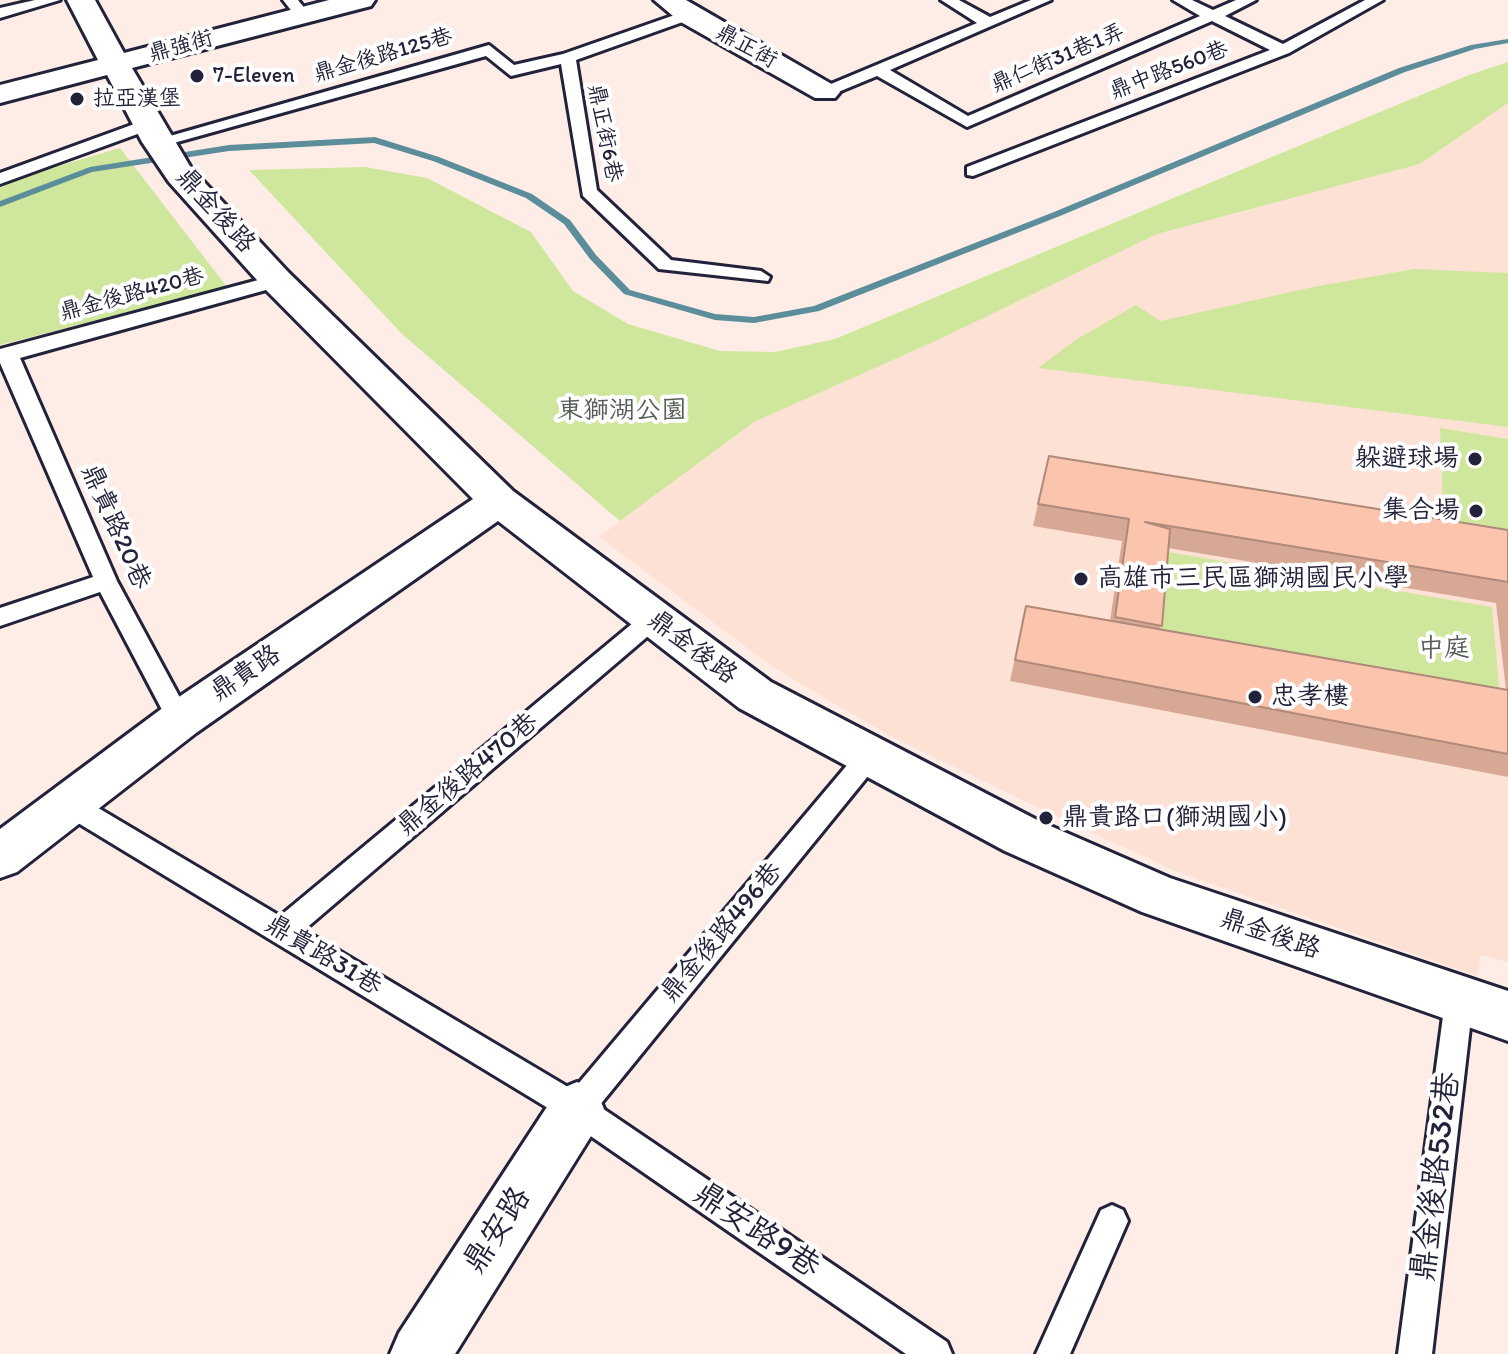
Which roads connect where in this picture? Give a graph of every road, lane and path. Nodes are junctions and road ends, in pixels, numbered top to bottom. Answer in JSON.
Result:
{"nodes":[{"id":1,"x":53,"y":0,"type":"edge"},
{"id":2,"x":81,"y":0,"type":"edge"},
{"id":3,"x":361,"y":0,"type":"edge"},
{"id":4,"x":948,"y":0,"type":"edge"},
{"id":5,"x":1044,"y":0,"type":"edge"},
{"id":6,"x":1180,"y":0,"type":"edge"},
{"id":7,"x":1249,"y":0,"type":"edge"},
{"id":8,"x":1376,"y":0,"type":"edge"},
{"id":9,"x":296,"y":8,"type":"edge"},
{"id":10,"x":678,"y":8,"type":"edge"},
{"id":11,"x":0,"y":13,"type":"edge"},
{"id":12,"x":1211,"y":16,"type":"junction"},
{"id":13,"x":989,"y":23,"type":"junction"},
{"id":14,"x":1283,"y":50,"type":"junction"},
{"id":15,"x":568,"y":58,"type":"junction"},
{"id":16,"x":113,"y":65,"type":"junction"},
{"id":17,"x":876,"y":69,"type":"junction"},
{"id":18,"x":825,"y":92,"type":"joint"},
{"id":19,"x":0,"y":94,"type":"edge"},
{"id":20,"x":152,"y":133,"type":"junction"},
{"id":21,"x":973,"y":171,"type":"dead end"},
{"id":22,"x":0,"y":179,"type":"edge"},
{"id":23,"x":761,"y":277,"type":"dead end"},
{"id":24,"x":277,"y":281,"type":"junction"},
{"id":25,"x":4,"y":354,"type":"edge"},
{"id":26,"x":499,"y":501,"type":"junction"},
{"id":27,"x":106,"y":581,"type":"junction"},
{"id":28,"x":0,"y":617,"type":"edge"},
{"id":29,"x":653,"y":619,"type":"junction"},
{"id":30,"x":180,"y":720,"type":"junction"},
{"id":31,"x":868,"y":758,"type":"junction"},
{"id":32,"x":69,"y":804,"type":"junction"},
{"id":33,"x":0,"y":857,"type":"edge"},
{"id":34,"x":282,"y":932,"type":"junction"},
{"id":35,"x":1459,"y":1001,"type":"junction"},
{"id":36,"x":1508,"y":1016,"type":"edge"},
{"id":37,"x":577,"y":1109,"type":"junction"},
{"id":38,"x":1112,"y":1221,"type":"dead end"},
{"id":39,"x":437,"y":1348,"type":"edge"},
{"id":40,"x":935,"y":1354,"type":"edge"},
{"id":41,"x":1053,"y":1354,"type":"edge"},
{"id":42,"x":1415,"y":1354,"type":"edge"}],
"edges":[{"from":1,"to":11,"type":"lane"},
{"from":2,"to":16,"type":"street","name":"鼎金後路"},
{"from":3,"to":9,"type":"street","name":"鼎強街"},
{"from":4,"to":13,"type":"lane"},
{"from":5,"to":13,"type":"lane"},
{"from":6,"to":12,"type":"lane"},
{"from":7,"to":12,"type":"lane","name":"鼎仁街31巷1弄"},
{"from":8,"to":14,"type":"lane","name":"鼎中路560巷"},
{"from":9,"to":16,"type":"street","name":"鼎強街"},
{"from":10,"to":15,"type":"lane","name":"鼎正街6巷"},
{"from":10,"to":18,"type":"street","name":"鼎正街"},
{"from":12,"to":14,"type":"lane"},
{"from":12,"to":17,"type":"lane","name":"鼎仁街31巷1弄"},
{"from":13,"to":17,"type":"lane"},
{"from":14,"to":21,"type":"lane","name":"鼎中路560巷"},
{"from":15,"to":20,"type":"lane","name":"鼎金後路125巷"},
{"from":15,"to":23,"type":"lane","name":"鼎正街6巷"},
{"from":16,"to":19,"type":"street","name":"鼎強街"},
{"from":16,"to":20,"type":"street","name":"鼎金後路"},
{"from":17,"to":18,"type":"lane"},
{"from":20,"to":22,"type":"lane"},
{"from":20,"to":24,"type":"street","name":"鼎金後路"},
{"from":24,"to":25,"type":"lane","name":"鼎金後路420巷"},
{"from":24,"to":26,"type":"street","name":"鼎金後路"},
{"from":25,"to":27,"type":"lane","name":"鼎貴路20巷"},
{"from":26,"to":29,"type":"street","name":"鼎金後路"},
{"from":26,"to":30,"type":"street","name":"鼎貴路"},
{"from":27,"to":28,"type":"lane"},
{"from":27,"to":30,"type":"lane","name":"鼎貴路20巷"},
{"from":29,"to":31,"type":"street","name":"鼎金後路"},
{"from":29,"to":34,"type":"lane","name":"鼎金後路470巷"},
{"from":30,"to":32,"type":"street","name":"鼎貴路"},
{"from":31,"to":35,"type":"street","name":"鼎金後路"},
{"from":31,"to":37,"type":"lane","name":"鼎金後路496巷"},
{"from":32,"to":33,"type":"street","name":"鼎貴路"},
{"from":32,"to":34,"type":"lane","name":"鼎貴路31巷"},
{"from":34,"to":37,"type":"lane","name":"鼎貴路31巷"},
{"from":35,"to":36,"type":"street","name":"鼎金後路"},
{"from":35,"to":42,"type":"lane","name":"鼎金後路532巷"},
{"from":37,"to":39,"type":"street","name":"鼎安路"},
{"from":37,"to":40,"type":"lane","name":"鼎安路9巷"},
{"from":38,"to":41,"type":"lane"}]}
